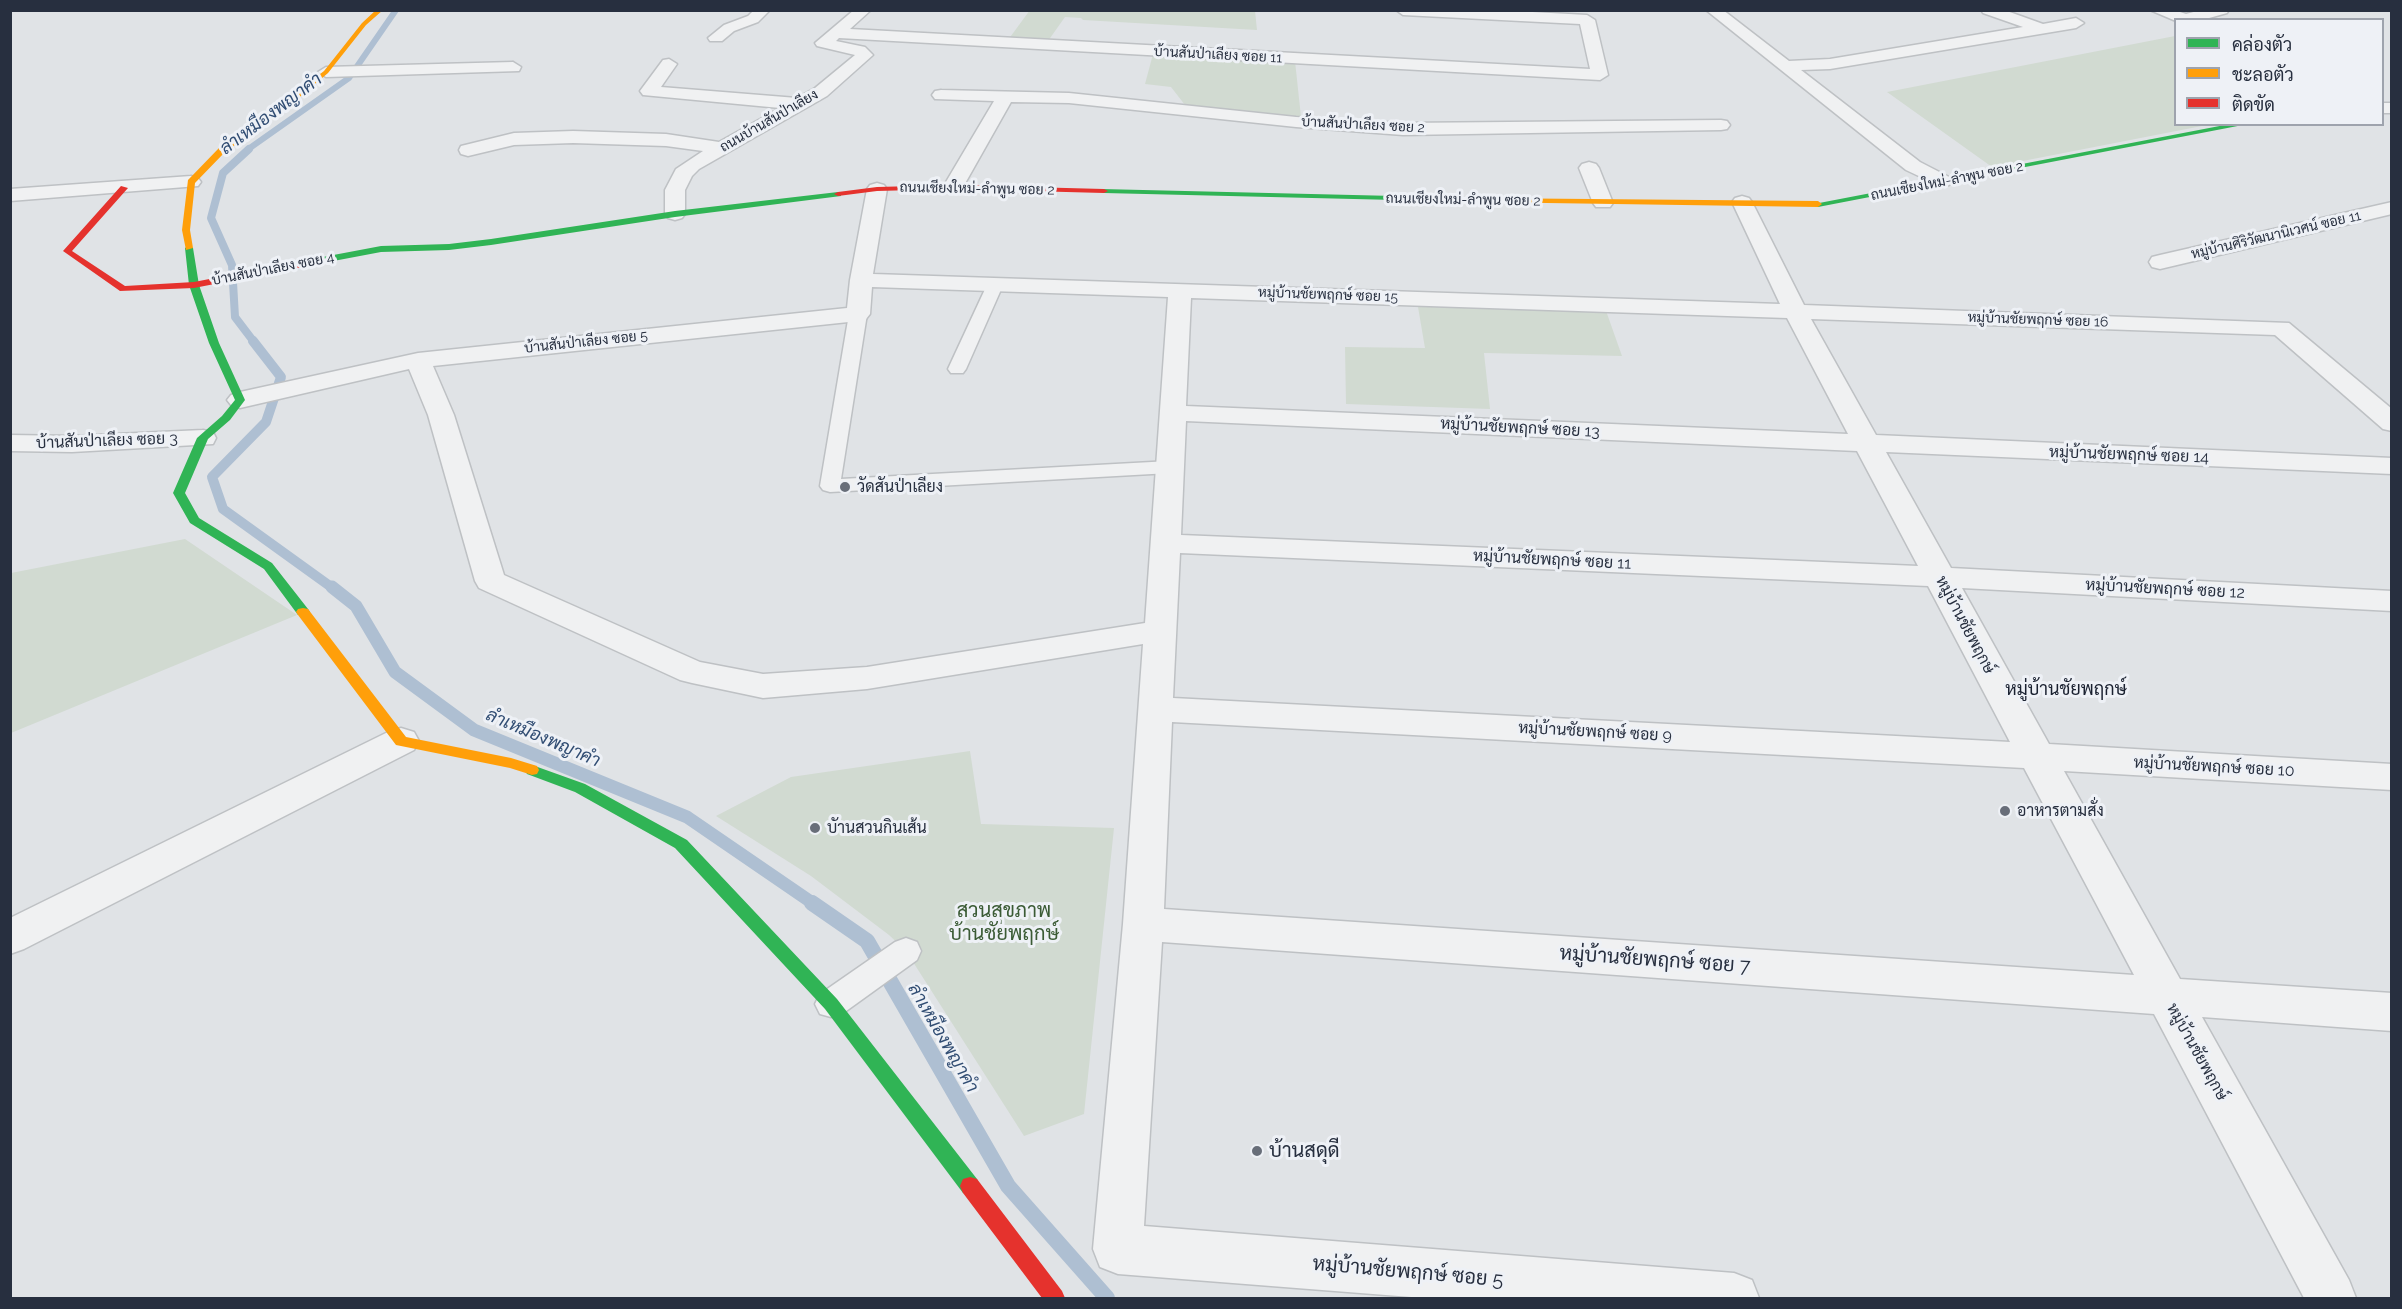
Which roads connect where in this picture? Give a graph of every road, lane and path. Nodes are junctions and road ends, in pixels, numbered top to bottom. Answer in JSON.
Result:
{"nodes":[{"id":1,"x":380,"y":10,"type":"edge"},
{"id":2,"x":763,"y":10,"type":"edge"},
{"id":3,"x":864,"y":10,"type":"edge"},
{"id":4,"x":1403,"y":10,"type":"edge"},
{"id":5,"x":1713,"y":10,"type":"edge"},
{"id":6,"x":1988,"y":10,"type":"edge"},
{"id":7,"x":2157,"y":10,"type":"edge"},
{"id":8,"x":2222,"y":10,"type":"edge"},
{"id":9,"x":1431,"y":11,"type":"edge"},
{"id":10,"x":2182,"y":18,"type":"edge"},
{"id":11,"x":2189,"y":18,"type":"edge"},
{"id":12,"x":2076,"y":23,"type":"dead end"},
{"id":13,"x":2041,"y":29,"type":"junction"},
{"id":14,"x":836,"y":33,"type":"junction"},
{"id":15,"x":888,"y":36,"type":"junction"},
{"id":16,"x":716,"y":38,"type":"dead end"},
{"id":17,"x":865,"y":55,"type":"junction"},
{"id":18,"x":1336,"y":61,"type":"junction"},
{"id":19,"x":669,"y":63,"type":"dead end"},
{"id":20,"x":1784,"y":66,"type":"junction"},
{"id":21,"x":513,"y":67,"type":"dead end"},
{"id":22,"x":326,"y":72,"type":"junction"},
{"id":23,"x":1339,"y":78,"type":"dead end"},
{"id":24,"x":941,"y":95,"type":"dead end"},
{"id":25,"x":1006,"y":96,"type":"junction"},
{"id":26,"x":800,"y":104,"type":"junction"},
{"id":27,"x":1721,"y":125,"type":"dead end"},
{"id":28,"x":2234,"y":126,"type":"edge"},
{"id":29,"x":722,"y":148,"type":"junction"},
{"id":30,"x":468,"y":150,"type":"dead end"},
{"id":31,"x":1589,"y":168,"type":"dead end"},
{"id":32,"x":1942,"y":181,"type":"junction"},
{"id":33,"x":191,"y":182,"type":"junction"},
{"id":34,"x":953,"y":187,"type":"junction"},
{"id":35,"x":124,"y":188,"type":"junction"},
{"id":36,"x":877,"y":189,"type":"junction"},
{"id":37,"x":10,"y":195,"type":"edge"},
{"id":38,"x":1742,"y":202,"type":"junction"},
{"id":39,"x":1603,"y":203,"type":"junction"},
{"id":40,"x":2391,"y":208,"type":"edge"},
{"id":41,"x":675,"y":214,"type":"junction"},
{"id":42,"x":2160,"y":262,"type":"dead end"},
{"id":43,"x":861,"y":280,"type":"junction"},
{"id":44,"x":194,"y":285,"type":"junction"},
{"id":45,"x":994,"y":285,"type":"junction"},
{"id":46,"x":1180,"y":290,"type":"junction"},
{"id":47,"x":1795,"y":311,"type":"junction"},
{"id":48,"x":858,"y":314,"type":"junction"},
{"id":49,"x":418,"y":360,"type":"junction"},
{"id":50,"x":957,"y":369,"type":"dead end"},
{"id":51,"x":240,"y":400,"type":"junction"},
{"id":52,"x":1173,"y":413,"type":"junction"},
{"id":53,"x":2391,"y":423,"type":"edge"},
{"id":54,"x":203,"y":438,"type":"junction"},
{"id":55,"x":10,"y":443,"type":"edge"},
{"id":56,"x":1867,"y":444,"type":"junction"},
{"id":57,"x":2391,"y":466,"type":"edge"},
{"id":58,"x":1170,"y":467,"type":"junction"},
{"id":59,"x":1166,"y":543,"type":"junction"},
{"id":60,"x":1939,"y":577,"type":"junction"},
{"id":61,"x":2391,"y":601,"type":"edge"},
{"id":62,"x":1160,"y":632,"type":"junction"},
{"id":63,"x":1155,"y":709,"type":"junction"},
{"id":64,"x":401,"y":741,"type":"junction"},
{"id":65,"x":2036,"y":756,"type":"junction"},
{"id":66,"x":2391,"y":777,"type":"edge"},
{"id":67,"x":1143,"y":924,"type":"junction"},
{"id":68,"x":10,"y":937,"type":"edge"},
{"id":69,"x":906,"y":951,"type":"dead end"},
{"id":70,"x":2166,"y":996,"type":"junction"},
{"id":71,"x":831,"y":1004,"type":"junction"},
{"id":72,"x":2391,"y":1012,"type":"edge"},
{"id":73,"x":1056,"y":1299,"type":"edge"},
{"id":74,"x":1734,"y":1299,"type":"edge"},
{"id":75,"x":2331,"y":1299,"type":"edge"}],
"edges":[{"from":1,"to":22,"type":"street"},
{"from":2,"to":16,"type":"street"},
{"from":3,"to":14,"type":"street"},
{"from":4,"to":9,"type":"street"},
{"from":5,"to":20,"type":"street"},
{"from":6,"to":13,"type":"street"},
{"from":7,"to":10,"type":"street"},
{"from":8,"to":11,"type":"street"},
{"from":9,"to":18,"type":"street","name":"บ้านสันป่าเลียง ซอย 11"},
{"from":12,"to":13,"type":"street"},
{"from":13,"to":20,"type":"street"},
{"from":14,"to":15,"type":"street","name":"บ้านสันป่าเลียง ซอย 11"},
{"from":14,"to":17,"type":"street"},
{"from":15,"to":17,"type":"street","name":"ถนนบ้านสันป่าเลียง"},
{"from":15,"to":18,"type":"street","name":"บ้านสันป่าเลียง ซอย 11"},
{"from":17,"to":26,"type":"street","name":"ถนนบ้านสันป่าเลียง"},
{"from":18,"to":23,"type":"street"},
{"from":19,"to":26,"type":"street"},
{"from":20,"to":32,"type":"street"},
{"from":21,"to":22,"type":"street"},
{"from":22,"to":33,"type":"street"},
{"from":24,"to":25,"type":"street","name":"บ้านสันป่าเลียง ซอย 2"},
{"from":25,"to":27,"type":"street","name":"บ้านสันป่าเลียง ซอย 2"},
{"from":25,"to":34,"type":"street"},
{"from":26,"to":29,"type":"street","name":"ถนนบ้านสันป่าเลียง"},
{"from":28,"to":32,"type":"street","name":"ถนนเชียงใหม่-ลำพูน ซอย 2"},
{"from":29,"to":30,"type":"street"},
{"from":29,"to":41,"type":"street","name":"ถนนบ้านสันป่าเลียง"},
{"from":31,"to":39,"type":"street"},
{"from":32,"to":38,"type":"street","name":"ถนนเชียงใหม่-ลำพูน ซอย 2"},
{"from":33,"to":35,"type":"street"},
{"from":33,"to":44,"type":"street","name":"บ้านสันป่าเลียง ซอย 4"},
{"from":34,"to":36,"type":"street","name":"ถนนเชียงใหม่-ลำพูน ซอย 2"},
{"from":34,"to":39,"type":"street","name":"ถนนเชียงใหม่-ลำพูน ซอย 2"},
{"from":35,"to":37,"type":"street"},
{"from":35,"to":44,"type":"street"},
{"from":36,"to":41,"type":"street","name":"ถนนเชียงใหม่-ลำพูน ซอย 2"},
{"from":36,"to":43,"type":"street"},
{"from":38,"to":39,"type":"street","name":"ถนนเชียงใหม่-ลำพูน ซอย 2"},
{"from":38,"to":47,"type":"street","name":"หมู่บ้านชัยพฤกษ์"},
{"from":40,"to":42,"type":"street","name":"หมู่บ้านศิริวัฒนานิเวศน์ ซอย 11"},
{"from":41,"to":44,"type":"street","name":"บ้านสันป่าเลียง ซอย 4"},
{"from":43,"to":45,"type":"street","name":"หมู่บ้านชัยพฤกษ์ ซอย 15"},
{"from":43,"to":48,"type":"street"},
{"from":44,"to":51,"type":"street"},
{"from":45,"to":46,"type":"street","name":"หมู่บ้านชัยพฤกษ์ ซอย 15"},
{"from":45,"to":50,"type":"lane"},
{"from":46,"to":47,"type":"street","name":"หมู่บ้านชัยพฤกษ์ ซอย 15"},
{"from":46,"to":52,"type":"street"},
{"from":47,"to":53,"type":"street","name":"หมู่บ้านชัยพฤกษ์ ซอย 16"},
{"from":47,"to":56,"type":"street","name":"หมู่บ้านชัยพฤกษ์"},
{"from":48,"to":49,"type":"street","name":"บ้านสันป่าเลียง ซอย 5"},
{"from":48,"to":58,"type":"lane"},
{"from":49,"to":51,"type":"street","name":"บ้านสันป่าเลียง ซอย 5"},
{"from":49,"to":62,"type":"street"},
{"from":51,"to":54,"type":"street"},
{"from":52,"to":56,"type":"street","name":"หมู่บ้านชัยพฤกษ์ ซอย 13"},
{"from":52,"to":58,"type":"street"},
{"from":54,"to":55,"type":"street","name":"บ้านสันป่าเลียง ซอย 3"},
{"from":54,"to":64,"type":"street"},
{"from":56,"to":57,"type":"street","name":"หมู่บ้านชัยพฤกษ์ ซอย 14"},
{"from":56,"to":60,"type":"street","name":"หมู่บ้านชัยพฤกษ์"},
{"from":58,"to":59,"type":"street"},
{"from":59,"to":60,"type":"street","name":"หมู่บ้านชัยพฤกษ์ ซอย 11"},
{"from":59,"to":62,"type":"street"},
{"from":60,"to":61,"type":"street","name":"หมู่บ้านชัยพฤกษ์ ซอย 12"},
{"from":60,"to":65,"type":"street","name":"หมู่บ้านชัยพฤกษ์"},
{"from":62,"to":63,"type":"street"},
{"from":63,"to":65,"type":"street","name":"หมู่บ้านชัยพฤกษ์ ซอย 9"},
{"from":63,"to":67,"type":"street"},
{"from":64,"to":68,"type":"street"},
{"from":64,"to":71,"type":"street"},
{"from":65,"to":66,"type":"street","name":"หมู่บ้านชัยพฤกษ์ ซอย 10"},
{"from":65,"to":70,"type":"street","name":"หมู่บ้านชัยพฤกษ์"},
{"from":67,"to":70,"type":"street","name":"หมู่บ้านชัยพฤกษ์ ซอย 7"},
{"from":67,"to":74,"type":"street","name":"หมู่บ้านชัยพฤกษ์ ซอย 5"},
{"from":69,"to":71,"type":"lane"},
{"from":70,"to":72,"type":"street","name":"หมู่บ้านชัยพฤกษ์ ซอย 7"},
{"from":70,"to":75,"type":"street","name":"หมู่บ้านชัยพฤกษ์"},
{"from":71,"to":73,"type":"street"}]}
